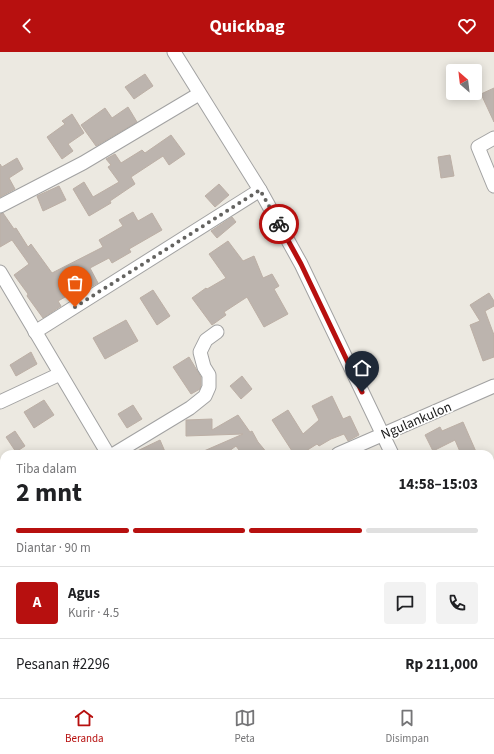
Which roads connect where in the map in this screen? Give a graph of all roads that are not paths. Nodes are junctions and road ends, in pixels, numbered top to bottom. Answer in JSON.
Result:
{"nodes":[{"id":1,"x":174,"y":52,"type":"edge"},
{"id":2,"x":199,"y":94,"type":"junction"},
{"id":3,"x":494,"y":138,"type":"edge"},
{"id":4,"x":494,"y":186,"type":"edge"},
{"id":5,"x":260,"y":190,"type":"junction"},
{"id":6,"x":0,"y":206,"type":"edge"},
{"id":7,"x":0,"y":272,"type":"edge"},
{"id":8,"x":36,"y":332,"type":"junction"},
{"id":9,"x":217,"y":332,"type":"dead end"},
{"id":10,"x":60,"y":374,"type":"junction"},
{"id":11,"x":494,"y":386,"type":"edge"},
{"id":12,"x":0,"y":402,"type":"edge"},
{"id":13,"x":382,"y":435,"type":"junction"},
{"id":14,"x":106,"y":450,"type":"edge"},
{"id":15,"x":121,"y":450,"type":"edge"},
{"id":16,"x":347,"y":450,"type":"edge"},
{"id":17,"x":390,"y":450,"type":"edge"}],
"edges":[{"from":1,"to":2,"type":"street"},
{"from":2,"to":5,"type":"street"},
{"from":2,"to":6,"type":"street"},
{"from":3,"to":4,"type":"street"},
{"from":5,"to":8,"type":"street"},
{"from":5,"to":13,"type":"street"},
{"from":7,"to":8,"type":"street"},
{"from":8,"to":10,"type":"street"},
{"from":9,"to":15,"type":"street"},
{"from":10,"to":12,"type":"street"},
{"from":10,"to":14,"type":"street"},
{"from":11,"to":13,"type":"street","name":"Ngulankulon"},
{"from":13,"to":16,"type":"street","name":"Ngulankulon"},
{"from":13,"to":17,"type":"street"}]}
